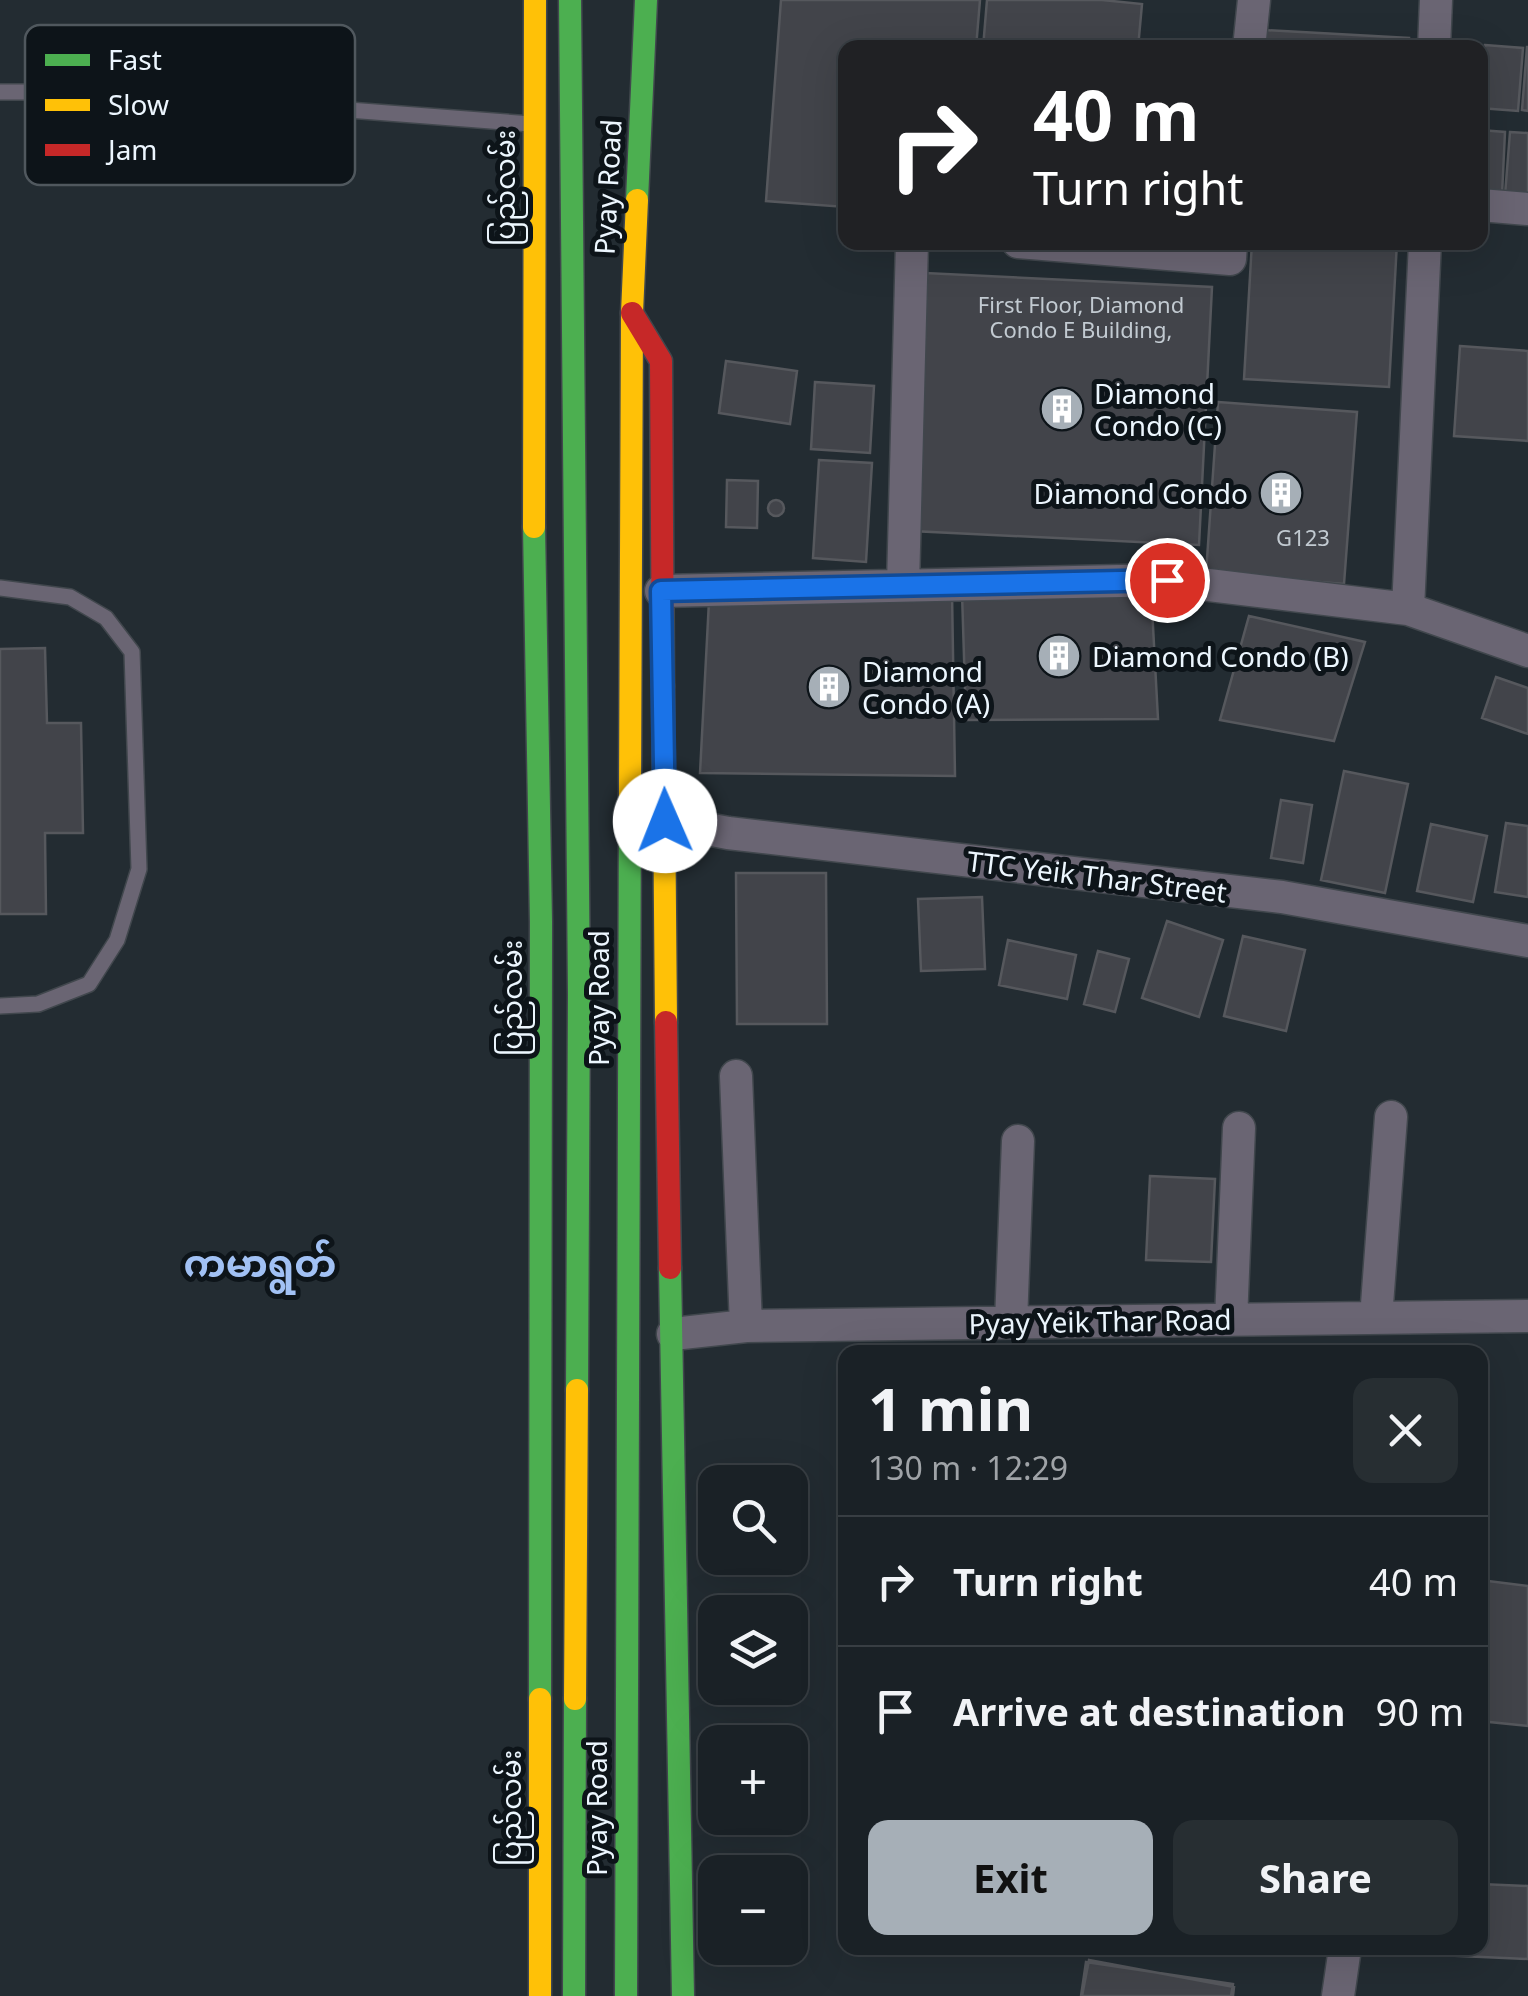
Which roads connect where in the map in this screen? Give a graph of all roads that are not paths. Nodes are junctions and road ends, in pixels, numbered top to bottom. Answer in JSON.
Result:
{"nodes":[{"id":1,"x":535,"y":0,"type":"edge"},
{"id":2,"x":570,"y":0,"type":"edge"},
{"id":3,"x":646,"y":0,"type":"edge"},
{"id":4,"x":1254,"y":0,"type":"edge"},
{"id":5,"x":1436,"y":0,"type":"edge"},
{"id":6,"x":1250,"y":40,"type":"edge"},
{"id":7,"x":1434,"y":40,"type":"edge"},
{"id":8,"x":355,"y":110,"type":"edge"},
{"id":9,"x":535,"y":124,"type":"junction"},
{"id":10,"x":1488,"y":206,"type":"edge"},
{"id":11,"x":1528,"y":209,"type":"edge"},
{"id":12,"x":912,"y":250,"type":"edge"},
{"id":13,"x":1118,"y":250,"type":"edge"},
{"id":14,"x":1231,"y":250,"type":"edge"},
{"id":15,"x":1425,"y":250,"type":"edge"},
{"id":16,"x":632,"y":313,"type":"junction"},
{"id":17,"x":903,"y":585,"type":"junction"},
{"id":18,"x":0,"y":588,"type":"edge"},
{"id":19,"x":661,"y":591,"type":"junction"},
{"id":20,"x":1408,"y":609,"type":"junction"},
{"id":21,"x":1528,"y":651,"type":"edge"},
{"id":22,"x":665,"y":821,"type":"junction"},
{"id":23,"x":1528,"y":941,"type":"edge"},
{"id":24,"x":0,"y":1006,"type":"edge"},
{"id":25,"x":736,"y":1076,"type":"dead end"},
{"id":26,"x":1391,"y":1117,"type":"dead end"},
{"id":27,"x":1239,"y":1128,"type":"dead end"},
{"id":28,"x":1018,"y":1141,"type":"dead end"},
{"id":29,"x":1528,"y":1316,"type":"edge"},
{"id":30,"x":1376,"y":1318,"type":"junction"},
{"id":31,"x":1232,"y":1320,"type":"junction"},
{"id":32,"x":1011,"y":1322,"type":"junction"},
{"id":33,"x":746,"y":1326,"type":"junction"},
{"id":34,"x":673,"y":1334,"type":"junction"},
{"id":35,"x":1343,"y":1955,"type":"edge"},
{"id":36,"x":540,"y":1996,"type":"edge"},
{"id":37,"x":574,"y":1996,"type":"edge"},
{"id":38,"x":626,"y":1996,"type":"edge"},
{"id":39,"x":683,"y":1996,"type":"edge"},
{"id":40,"x":1338,"y":1996,"type":"edge"}],
"edges":[{"from":1,"to":9,"type":"main road","name":"ပြည်လမ်း"},
{"from":2,"to":37,"type":"main road"},
{"from":3,"to":16,"type":"main road","name":"Pyay Road"},
{"from":4,"to":6,"type":"street"},
{"from":5,"to":7,"type":"street"},
{"from":8,"to":9,"type":"lane"},
{"from":9,"to":36,"type":"main road","name":"ပြည်လမ်း"},
{"from":10,"to":11,"type":"street"},
{"from":12,"to":17,"type":"street"},
{"from":13,"to":14,"type":"street"},
{"from":15,"to":20,"type":"street"},
{"from":16,"to":19,"type":"main road"},
{"from":16,"to":38,"type":"main road","name":"Pyay Road"},
{"from":17,"to":19,"type":"street"},
{"from":17,"to":20,"type":"street"},
{"from":18,"to":24,"type":"lane"},
{"from":19,"to":22,"type":"main road"},
{"from":20,"to":21,"type":"street"},
{"from":22,"to":23,"type":"street","name":"TTC Yeik Thar Street"},
{"from":22,"to":34,"type":"main road"},
{"from":25,"to":33,"type":"street"},
{"from":26,"to":30,"type":"street"},
{"from":27,"to":31,"type":"street"},
{"from":28,"to":32,"type":"street"},
{"from":29,"to":30,"type":"street","name":"Pyay Yeik Thar Road"},
{"from":30,"to":31,"type":"street","name":"Pyay Yeik Thar Road"},
{"from":31,"to":32,"type":"street","name":"Pyay Yeik Thar Road"},
{"from":32,"to":33,"type":"street","name":"Pyay Yeik Thar Road"},
{"from":33,"to":34,"type":"street","name":"Pyay Yeik Thar Road"},
{"from":34,"to":39,"type":"main road"},
{"from":35,"to":40,"type":"street"}]}
